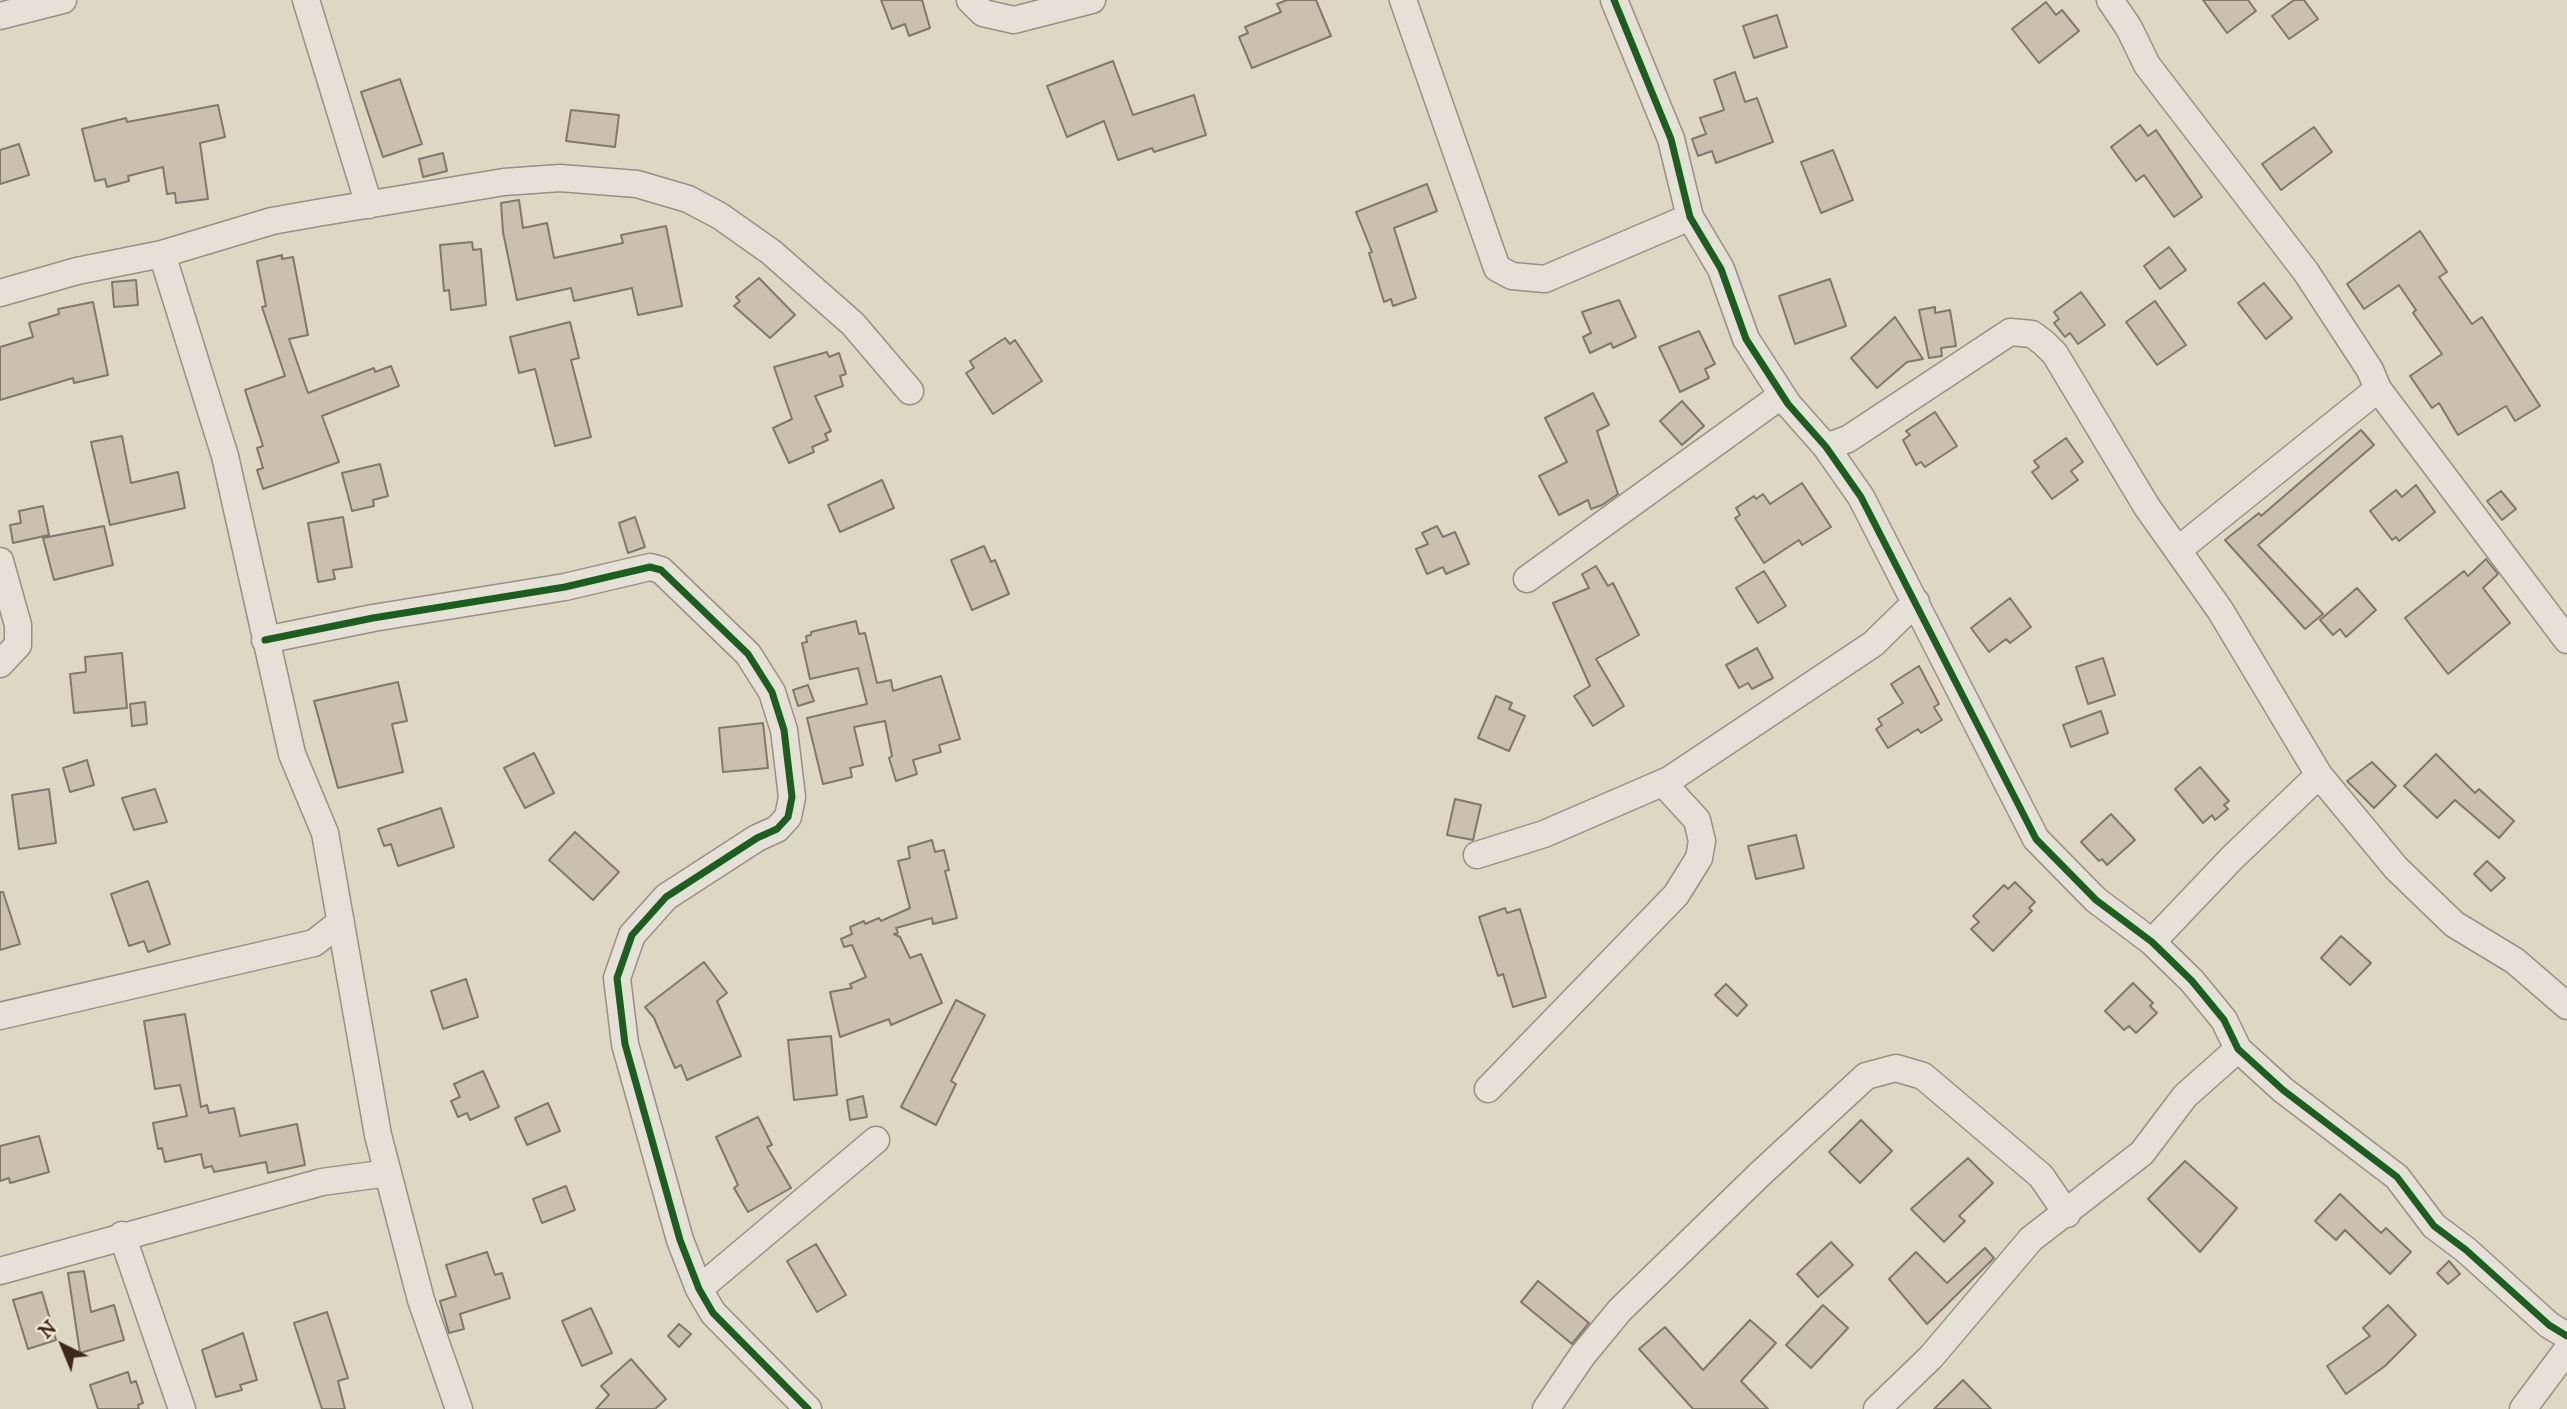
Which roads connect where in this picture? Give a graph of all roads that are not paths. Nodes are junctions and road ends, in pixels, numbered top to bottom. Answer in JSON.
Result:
{"nodes":[{"id":1,"x":63,"y":0,"type":"edge"},
{"id":2,"x":306,"y":0,"type":"edge"},
{"id":3,"x":970,"y":0,"type":"edge"},
{"id":4,"x":1092,"y":0,"type":"edge"},
{"id":5,"x":1403,"y":0,"type":"edge"},
{"id":6,"x":1614,"y":0,"type":"edge"},
{"id":7,"x":2110,"y":0,"type":"edge"},
{"id":8,"x":0,"y":16,"type":"edge"},
{"id":9,"x":369,"y":205,"type":"junction"},
{"id":10,"x":1690,"y":217,"type":"junction"},
{"id":11,"x":162,"y":254,"type":"junction"},
{"id":12,"x":0,"y":293,"type":"edge"},
{"id":13,"x":2378,"y":390,"type":"junction"},
{"id":14,"x":910,"y":391,"type":"dead end"},
{"id":15,"x":1782,"y":395,"type":"junction"},
{"id":16,"x":1826,"y":447,"type":"junction"},
{"id":17,"x":2178,"y":550,"type":"junction"},
{"id":18,"x":0,"y":561,"type":"edge"},
{"id":19,"x":1527,"y":579,"type":"dead end"},
{"id":20,"x":1916,"y":602,"type":"junction"},
{"id":21,"x":265,"y":640,"type":"junction"},
{"id":22,"x":2567,"y":640,"type":"edge"},
{"id":23,"x":0,"y":664,"type":"edge"},
{"id":24,"x":2319,"y":775,"type":"junction"},
{"id":25,"x":1663,"y":783,"type":"junction"},
{"id":26,"x":1477,"y":855,"type":"dead end"},
{"id":27,"x":341,"y":922,"type":"junction"},
{"id":28,"x":2152,"y":943,"type":"junction"},
{"id":29,"x":2567,"y":1006,"type":"edge"},
{"id":30,"x":0,"y":1016,"type":"edge"},
{"id":31,"x":2238,"y":1049,"type":"junction"},
{"id":32,"x":1488,"y":1089,"type":"dead end"},
{"id":33,"x":876,"y":1140,"type":"dead end"},
{"id":34,"x":388,"y":1173,"type":"junction"},
{"id":35,"x":2067,"y":1214,"type":"junction"},
{"id":36,"x":122,"y":1235,"type":"junction"},
{"id":37,"x":0,"y":1271,"type":"edge"},
{"id":38,"x":699,"y":1289,"type":"junction"},
{"id":39,"x":2567,"y":1336,"type":"edge"},
{"id":40,"x":2567,"y":1350,"type":"edge"},
{"id":41,"x":1893,"y":1404,"type":"edge"},
{"id":42,"x":182,"y":1409,"type":"edge"},
{"id":43,"x":459,"y":1409,"type":"edge"},
{"id":44,"x":808,"y":1409,"type":"edge"},
{"id":45,"x":1546,"y":1409,"type":"edge"},
{"id":46,"x":2524,"y":1409,"type":"edge"}],
"edges":[{"from":1,"to":8,"type":"street"},
{"from":2,"to":9,"type":"street"},
{"from":3,"to":4,"type":"street"},
{"from":5,"to":10,"type":"street"},
{"from":6,"to":10,"type":"street"},
{"from":7,"to":13,"type":"street"},
{"from":9,"to":11,"type":"street"},
{"from":9,"to":14,"type":"street"},
{"from":10,"to":15,"type":"street"},
{"from":11,"to":12,"type":"street"},
{"from":11,"to":21,"type":"street"},
{"from":13,"to":17,"type":"street"},
{"from":13,"to":22,"type":"street"},
{"from":15,"to":16,"type":"street"},
{"from":15,"to":19,"type":"street"},
{"from":16,"to":17,"type":"street"},
{"from":16,"to":20,"type":"street"},
{"from":17,"to":24,"type":"street"},
{"from":18,"to":23,"type":"street"},
{"from":20,"to":25,"type":"street"},
{"from":20,"to":28,"type":"street"},
{"from":21,"to":27,"type":"street"},
{"from":21,"to":38,"type":"street"},
{"from":24,"to":28,"type":"street"},
{"from":24,"to":29,"type":"street"},
{"from":25,"to":26,"type":"street"},
{"from":25,"to":32,"type":"street"},
{"from":27,"to":30,"type":"street"},
{"from":27,"to":34,"type":"street"},
{"from":28,"to":31,"type":"street"},
{"from":31,"to":35,"type":"street"},
{"from":31,"to":39,"type":"street"},
{"from":33,"to":38,"type":"street"},
{"from":34,"to":36,"type":"street"},
{"from":34,"to":43,"type":"street"},
{"from":35,"to":41,"type":"street"},
{"from":35,"to":45,"type":"street"},
{"from":36,"to":37,"type":"street"},
{"from":36,"to":42,"type":"street"},
{"from":38,"to":44,"type":"street"},
{"from":40,"to":46,"type":"street"}]}
